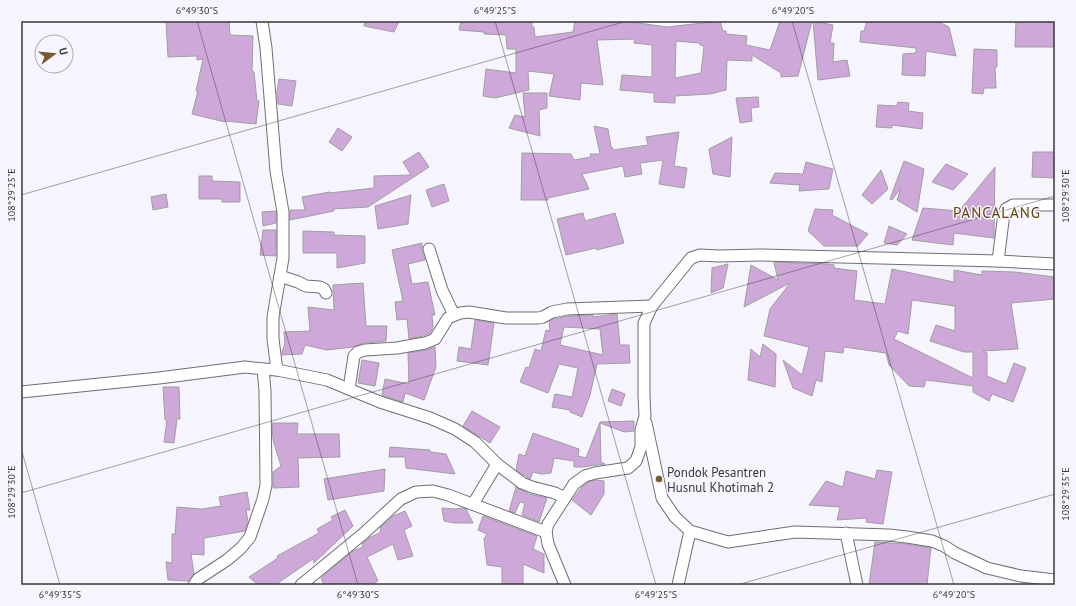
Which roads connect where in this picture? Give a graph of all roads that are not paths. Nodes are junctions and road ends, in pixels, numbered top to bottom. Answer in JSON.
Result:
{"nodes":[{"id":1,"x":262,"y":21,"type":"edge"},
{"id":2,"x":1055,"y":205,"type":"edge"},
{"id":3,"x":429,"y":249,"type":"dead end"},
{"id":4,"x":998,"y":261,"type":"junction"},
{"id":5,"x":1055,"y":264,"type":"edge"},
{"id":6,"x":280,"y":276,"type":"junction"},
{"id":7,"x":326,"y":294,"type":"dead end"},
{"id":8,"x":652,"y":306,"type":"junction"},
{"id":9,"x":454,"y":315,"type":"junction"},
{"id":10,"x":263,"y":369,"type":"junction"},
{"id":11,"x":277,"y":370,"type":"junction"},
{"id":12,"x":349,"y":389,"type":"junction"},
{"id":13,"x":21,"y":392,"type":"edge"},
{"id":14,"x":645,"y":416,"type":"junction"},
{"id":15,"x":497,"y":464,"type":"junction"},
{"id":16,"x":565,"y":498,"type":"junction"},
{"id":17,"x":473,"y":504,"type":"junction"},
{"id":18,"x":690,"y":531,"type":"junction"},
{"id":19,"x":546,"y":532,"type":"junction"},
{"id":20,"x":846,"y":533,"type":"junction"},
{"id":21,"x":1055,"y":580,"type":"edge"},
{"id":22,"x":194,"y":585,"type":"edge"},
{"id":23,"x":301,"y":585,"type":"edge"},
{"id":24,"x":565,"y":585,"type":"edge"},
{"id":25,"x":678,"y":585,"type":"edge"},
{"id":26,"x":857,"y":585,"type":"edge"}],
"edges":[{"from":1,"to":6,"type":"street"},
{"from":2,"to":4,"type":"street"},
{"from":3,"to":9,"type":"street"},
{"from":4,"to":5,"type":"street"},
{"from":4,"to":8,"type":"street"},
{"from":6,"to":7,"type":"street"},
{"from":6,"to":11,"type":"street"},
{"from":8,"to":9,"type":"street"},
{"from":8,"to":14,"type":"street"},
{"from":9,"to":12,"type":"street"},
{"from":10,"to":11,"type":"street"},
{"from":10,"to":13,"type":"street"},
{"from":10,"to":22,"type":"street"},
{"from":11,"to":12,"type":"street"},
{"from":12,"to":15,"type":"street"},
{"from":14,"to":16,"type":"street"},
{"from":14,"to":18,"type":"street"},
{"from":15,"to":16,"type":"street"},
{"from":15,"to":17,"type":"street"},
{"from":16,"to":19,"type":"street"},
{"from":17,"to":19,"type":"street"},
{"from":17,"to":23,"type":"street"},
{"from":18,"to":20,"type":"street"},
{"from":18,"to":25,"type":"street"},
{"from":19,"to":24,"type":"street"},
{"from":20,"to":21,"type":"street"},
{"from":20,"to":26,"type":"street"}]}
